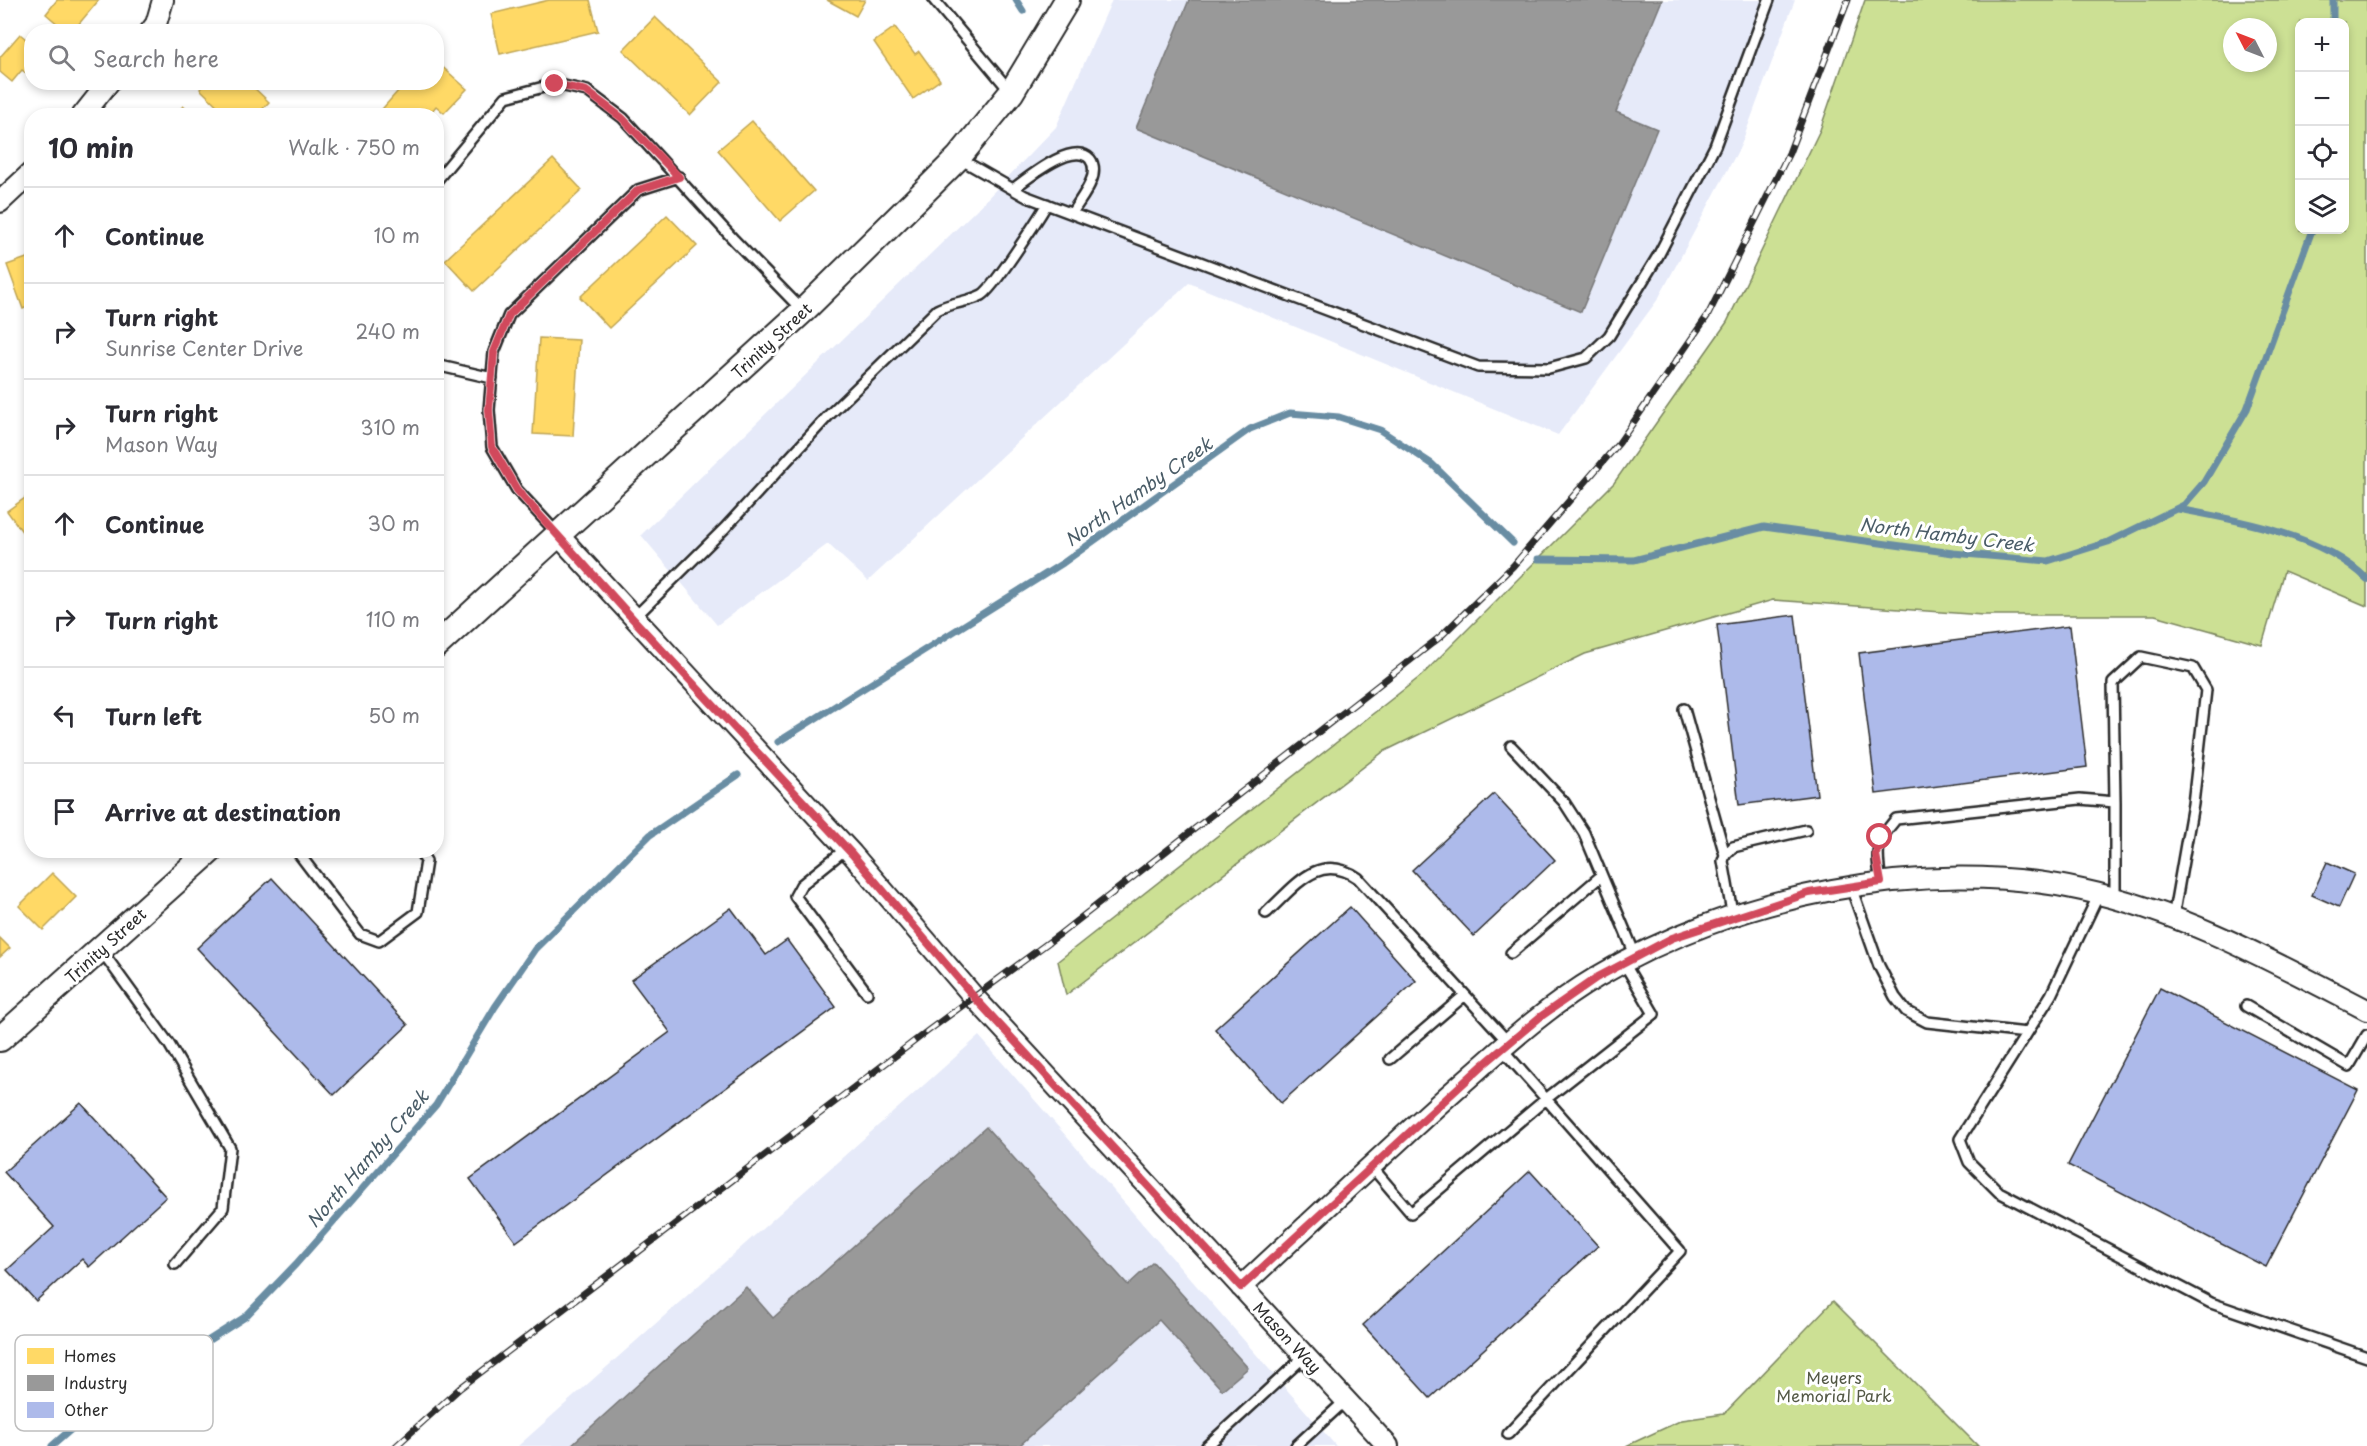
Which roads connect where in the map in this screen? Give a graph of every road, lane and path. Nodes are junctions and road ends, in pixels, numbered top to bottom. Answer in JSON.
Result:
{"nodes":[{"id":1,"x":163,"y":0,"type":"edge"},
{"id":2,"x":934,"y":0,"type":"edge"},
{"id":3,"x":1067,"y":0,"type":"edge"},
{"id":4,"x":1769,"y":0,"type":"edge"},
{"id":5,"x":156,"y":24,"type":"edge"},
{"id":6,"x":103,"y":90,"type":"edge"},
{"id":7,"x":1011,"y":93,"type":"junction"},
{"id":8,"x":88,"y":108,"type":"edge"},
{"id":9,"x":958,"y":158,"type":"junction"},
{"id":10,"x":444,"y":171,"type":"edge"},
{"id":11,"x":679,"y":177,"type":"junction"},
{"id":12,"x":24,"y":180,"type":"edge"},
{"id":13,"x":1013,"y":189,"type":"junction"},
{"id":14,"x":0,"y":202,"type":"edge"},
{"id":15,"x":1047,"y":204,"type":"junction"},
{"id":16,"x":1072,"y":213,"type":"junction"},
{"id":17,"x":803,"y":311,"type":"junction"},
{"id":18,"x":444,"y":367,"type":"edge"},
{"id":19,"x":492,"y":378,"type":"junction"},
{"id":20,"x":559,"y":536,"type":"junction"},
{"id":21,"x":633,"y":619,"type":"junction"},
{"id":22,"x":444,"y":639,"type":"edge"},
{"id":23,"x":1684,"y":709,"type":"dead end"},
{"id":24,"x":1511,"y":746,"type":"dead end"},
{"id":25,"x":2115,"y":802,"type":"junction"},
{"id":26,"x":1806,"y":830,"type":"dead end"},
{"id":27,"x":847,"y":848,"type":"junction"},
{"id":28,"x":1725,"y":855,"type":"junction"},
{"id":29,"x":202,"y":858,"type":"edge"},
{"id":30,"x":302,"y":858,"type":"edge"},
{"id":31,"x":424,"y":858,"type":"edge"},
{"id":32,"x":1601,"y":876,"type":"junction"},
{"id":33,"x":1881,"y":882,"type":"junction"},
{"id":34,"x":1851,"y":886,"type":"junction"},
{"id":35,"x":2107,"y":897,"type":"junction"},
{"id":36,"x":1266,"y":913,"type":"dead end"},
{"id":37,"x":1733,"y":918,"type":"junction"},
{"id":38,"x":2173,"y":918,"type":"junction"},
{"id":39,"x":100,"y":950,"type":"junction"},
{"id":40,"x":1511,"y":953,"type":"dead end"},
{"id":41,"x":1630,"y":960,"type":"junction"},
{"id":42,"x":867,"y":993,"type":"dead end"},
{"id":43,"x":1465,"y":995,"type":"junction"},
{"id":44,"x":2246,"y":1006,"type":"dead end"},
{"id":45,"x":2367,"y":1010,"type":"edge"},
{"id":46,"x":2027,"y":1034,"type":"junction"},
{"id":47,"x":2367,"y":1035,"type":"edge"},
{"id":48,"x":0,"y":1039,"type":"edge"},
{"id":49,"x":1505,"y":1046,"type":"junction"},
{"id":50,"x":1390,"y":1059,"type":"dead end"},
{"id":51,"x":1546,"y":1099,"type":"junction"},
{"id":52,"x":1371,"y":1166,"type":"junction"},
{"id":53,"x":175,"y":1264,"type":"dead end"},
{"id":54,"x":1241,"y":1287,"type":"junction"},
{"id":55,"x":1305,"y":1356,"type":"junction"},
{"id":56,"x":2367,"y":1357,"type":"edge"},
{"id":57,"x":1346,"y":1400,"type":"junction"},
{"id":58,"x":1508,"y":1434,"type":"dead end"},
{"id":59,"x":1207,"y":1446,"type":"edge"},
{"id":60,"x":1296,"y":1446,"type":"edge"},
{"id":61,"x":1389,"y":1446,"type":"edge"}],
"edges":[{"from":1,"to":5,"type":"street"},
{"from":2,"to":7,"type":"lane"},
{"from":3,"to":7,"type":"street","name":"Trinity Street"},
{"from":4,"to":16,"type":"lane"},
{"from":6,"to":8,"type":"street"},
{"from":7,"to":9,"type":"street","name":"Trinity Street"},
{"from":9,"to":13,"type":"lane"},
{"from":9,"to":17,"type":"street","name":"Trinity Street"},
{"from":10,"to":11,"type":"lane"},
{"from":11,"to":17,"type":"lane"},
{"from":11,"to":19,"type":"lane"},
{"from":12,"to":14,"type":"street"},
{"from":13,"to":15,"type":"lane"},
{"from":13,"to":16,"type":"lane"},
{"from":15,"to":16,"type":"lane"},
{"from":15,"to":21,"type":"lane"},
{"from":17,"to":20,"type":"street","name":"Trinity Street"},
{"from":18,"to":19,"type":"lane"},
{"from":19,"to":20,"type":"lane"},
{"from":20,"to":21,"type":"street","name":"Mason Way"},
{"from":20,"to":22,"type":"street","name":"Trinity Street"},
{"from":21,"to":27,"type":"street","name":"Mason Way"},
{"from":23,"to":28,"type":"lane"},
{"from":24,"to":32,"type":"lane"},
{"from":25,"to":33,"type":"lane"},
{"from":25,"to":35,"type":"lane"},
{"from":25,"to":38,"type":"lane"},
{"from":26,"to":28,"type":"lane"},
{"from":27,"to":42,"type":"lane"},
{"from":27,"to":54,"type":"street","name":"Mason Way"},
{"from":28,"to":37,"type":"lane"},
{"from":29,"to":39,"type":"street","name":"Trinity Street"},
{"from":30,"to":31,"type":"lane"},
{"from":32,"to":40,"type":"lane"},
{"from":32,"to":41,"type":"lane"},
{"from":33,"to":34,"type":"street"},
{"from":33,"to":35,"type":"street"},
{"from":34,"to":37,"type":"street"},
{"from":34,"to":46,"type":"lane"},
{"from":35,"to":38,"type":"street"},
{"from":35,"to":46,"type":"lane"},
{"from":36,"to":43,"type":"lane"},
{"from":37,"to":41,"type":"street"},
{"from":38,"to":45,"type":"street"},
{"from":39,"to":48,"type":"street","name":"Trinity Street"},
{"from":39,"to":53,"type":"lane"},
{"from":41,"to":49,"type":"street"},
{"from":41,"to":51,"type":"lane"},
{"from":43,"to":49,"type":"lane"},
{"from":43,"to":50,"type":"lane"},
{"from":44,"to":47,"type":"lane"},
{"from":46,"to":56,"type":"lane"},
{"from":49,"to":51,"type":"lane"},
{"from":49,"to":52,"type":"street"},
{"from":51,"to":52,"type":"lane"},
{"from":51,"to":58,"type":"lane"},
{"from":52,"to":54,"type":"street"},
{"from":54,"to":55,"type":"street","name":"Mason Way"},
{"from":55,"to":57,"type":"street","name":"Mason Way"},
{"from":55,"to":59,"type":"lane"},
{"from":57,"to":60,"type":"lane"},
{"from":57,"to":61,"type":"street","name":"Mason Way"}]}
